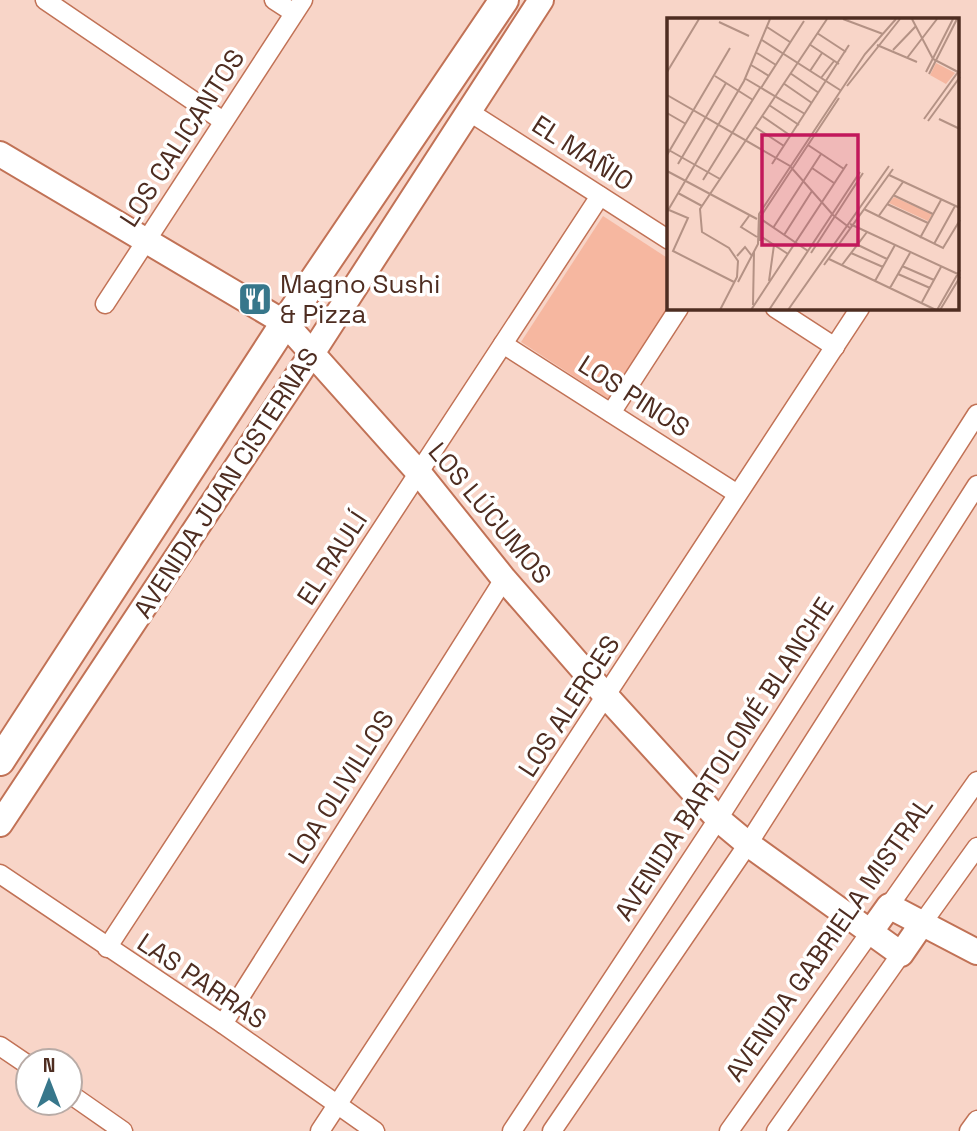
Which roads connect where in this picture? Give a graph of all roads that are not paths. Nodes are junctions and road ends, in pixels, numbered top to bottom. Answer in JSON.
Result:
{"nodes":[{"id":1,"x":44,"y":0,"type":"edge"},
{"id":2,"x":274,"y":0,"type":"edge"},
{"id":3,"x":504,"y":0,"type":"edge"},
{"id":4,"x":541,"y":0,"type":"edge"},
{"id":5,"x":298,"y":7,"type":"edge"},
{"id":6,"x":468,"y":111,"type":"junction"},
{"id":7,"x":223,"y":121,"type":"junction"},
{"id":8,"x":0,"y":154,"type":"edge"},
{"id":9,"x":600,"y":196,"type":"junction"},
{"id":10,"x":667,"y":239,"type":"edge"},
{"id":11,"x":146,"y":242,"type":"junction"},
{"id":12,"x":105,"y":304,"type":"dead end"},
{"id":13,"x":678,"y":310,"type":"edge"},
{"id":14,"x":778,"y":310,"type":"edge"},
{"id":15,"x":859,"y":310,"type":"edge"},
{"id":16,"x":285,"y":323,"type":"junction"},
{"id":17,"x":503,"y":344,"type":"junction"},
{"id":18,"x":835,"y":347,"type":"junction"},
{"id":19,"x":311,"y":355,"type":"junction"},
{"id":20,"x":611,"y":413,"type":"junction"},
{"id":21,"x":977,"y":414,"type":"edge"},
{"id":22,"x":419,"y":472,"type":"junction"},
{"id":23,"x":977,"y":485,"type":"edge"},
{"id":24,"x":736,"y":493,"type":"junction"},
{"id":25,"x":504,"y":579,"type":"junction"},
{"id":26,"x":607,"y":697,"type":"junction"},
{"id":27,"x":0,"y":761,"type":"edge"},
{"id":28,"x":977,"y":781,"type":"edge"},
{"id":29,"x":718,"y":819,"type":"junction"},
{"id":30,"x":0,"y":824,"type":"edge"},
{"id":31,"x":748,"y":844,"type":"junction"},
{"id":32,"x":977,"y":847,"type":"edge"},
{"id":33,"x":0,"y":874,"type":"edge"},
{"id":34,"x":889,"y":906,"type":"junction"},
{"id":35,"x":921,"y":925,"type":"junction"},
{"id":36,"x":869,"y":934,"type":"junction"},
{"id":37,"x":107,"y":948,"type":"junction"},
{"id":38,"x":977,"y":952,"type":"edge"},
{"id":39,"x":901,"y":954,"type":"junction"},
{"id":40,"x":223,"y":1024,"type":"junction"},
{"id":41,"x":84,"y":1104,"type":"edge"},
{"id":42,"x":337,"y":1107,"type":"junction"},
{"id":43,"x":122,"y":1130,"type":"edge"},
{"id":44,"x":320,"y":1131,"type":"edge"},
{"id":45,"x":375,"y":1131,"type":"edge"},
{"id":46,"x":512,"y":1131,"type":"edge"},
{"id":47,"x":552,"y":1131,"type":"edge"},
{"id":48,"x":729,"y":1131,"type":"edge"},
{"id":49,"x":776,"y":1131,"type":"edge"}],
"edges":[{"from":1,"to":7,"type":"street"},
{"from":2,"to":5,"type":"street"},
{"from":3,"to":16,"type":"main road","name":"AVENIDA JUAN CISTERNAS"},
{"from":4,"to":6,"type":"street","name":"AVENIDA JUAN CISTERNAS"},
{"from":5,"to":7,"type":"street","name":"LOS CALICANTOS"},
{"from":6,"to":9,"type":"street","name":"EL MAÑIO"},
{"from":6,"to":19,"type":"street","name":"AVENIDA JUAN CISTERNAS"},
{"from":7,"to":11,"type":"street","name":"LOS CALICANTOS"},
{"from":8,"to":11,"type":"street","name":"LOS LÚCUMOS"},
{"from":9,"to":10,"type":"street","name":"EL MAÑIO"},
{"from":9,"to":17,"type":"street","name":"EL RAULÍ"},
{"from":11,"to":12,"type":"street","name":"LOS CALICANTOS"},
{"from":11,"to":16,"type":"street","name":"LOS LÚCUMOS"},
{"from":13,"to":20,"type":"street"},
{"from":14,"to":18,"type":"street"},
{"from":15,"to":18,"type":"street","name":"LOS ALERCES"},
{"from":16,"to":19,"type":"street","name":"LOS LÚCUMOS"},
{"from":16,"to":27,"type":"main road","name":"AVENIDA JUAN CISTERNAS"},
{"from":17,"to":20,"type":"street","name":"LOS PINOS"},
{"from":17,"to":22,"type":"street","name":"EL RAULÍ"},
{"from":18,"to":24,"type":"street","name":"LOS ALERCES"},
{"from":19,"to":22,"type":"street","name":"LOS LÚCUMOS"},
{"from":19,"to":30,"type":"street","name":"AVENIDA JUAN CISTERNAS"},
{"from":20,"to":24,"type":"street","name":"LOS PINOS"},
{"from":21,"to":29,"type":"street","name":"AVENIDA BARTOLOMÉ BLANCHE"},
{"from":22,"to":25,"type":"street","name":"LOS LÚCUMOS"},
{"from":22,"to":37,"type":"street","name":"EL RAULÍ"},
{"from":23,"to":31,"type":"street"},
{"from":24,"to":26,"type":"street","name":"LOS ALERCES"},
{"from":25,"to":26,"type":"street","name":"LOS LÚCUMOS"},
{"from":25,"to":40,"type":"street","name":"LOA OLIVILLOS"},
{"from":26,"to":29,"type":"street","name":"LOS LÚCUMOS"},
{"from":26,"to":42,"type":"street","name":"LOS ALERCES"},
{"from":28,"to":34,"type":"street","name":"AVENIDA GABRIELA MISTRAL"},
{"from":29,"to":31,"type":"street","name":"LOS LÚCUMOS"},
{"from":29,"to":46,"type":"street","name":"AVENIDA BARTOLOMÉ BLANCHE"},
{"from":31,"to":36,"type":"street","name":"LOS LÚCUMOS"},
{"from":31,"to":47,"type":"street"},
{"from":32,"to":35,"type":"street"},
{"from":33,"to":37,"type":"street","name":"LAS PARRAS"},
{"from":34,"to":35,"type":"street"},
{"from":34,"to":36,"type":"street","name":"AVENIDA GABRIELA MISTRAL"},
{"from":35,"to":38,"type":"street"},
{"from":35,"to":39,"type":"street"},
{"from":36,"to":39,"type":"street","name":"LOS LÚCUMOS"},
{"from":36,"to":48,"type":"street","name":"AVENIDA GABRIELA MISTRAL"},
{"from":37,"to":40,"type":"street","name":"LAS PARRAS"},
{"from":39,"to":49,"type":"street"},
{"from":40,"to":42,"type":"street","name":"LAS PARRAS"},
{"from":41,"to":43,"type":"street"},
{"from":42,"to":44,"type":"street","name":"LOS ALERCES"},
{"from":42,"to":45,"type":"street","name":"LAS PARRAS"}]}
